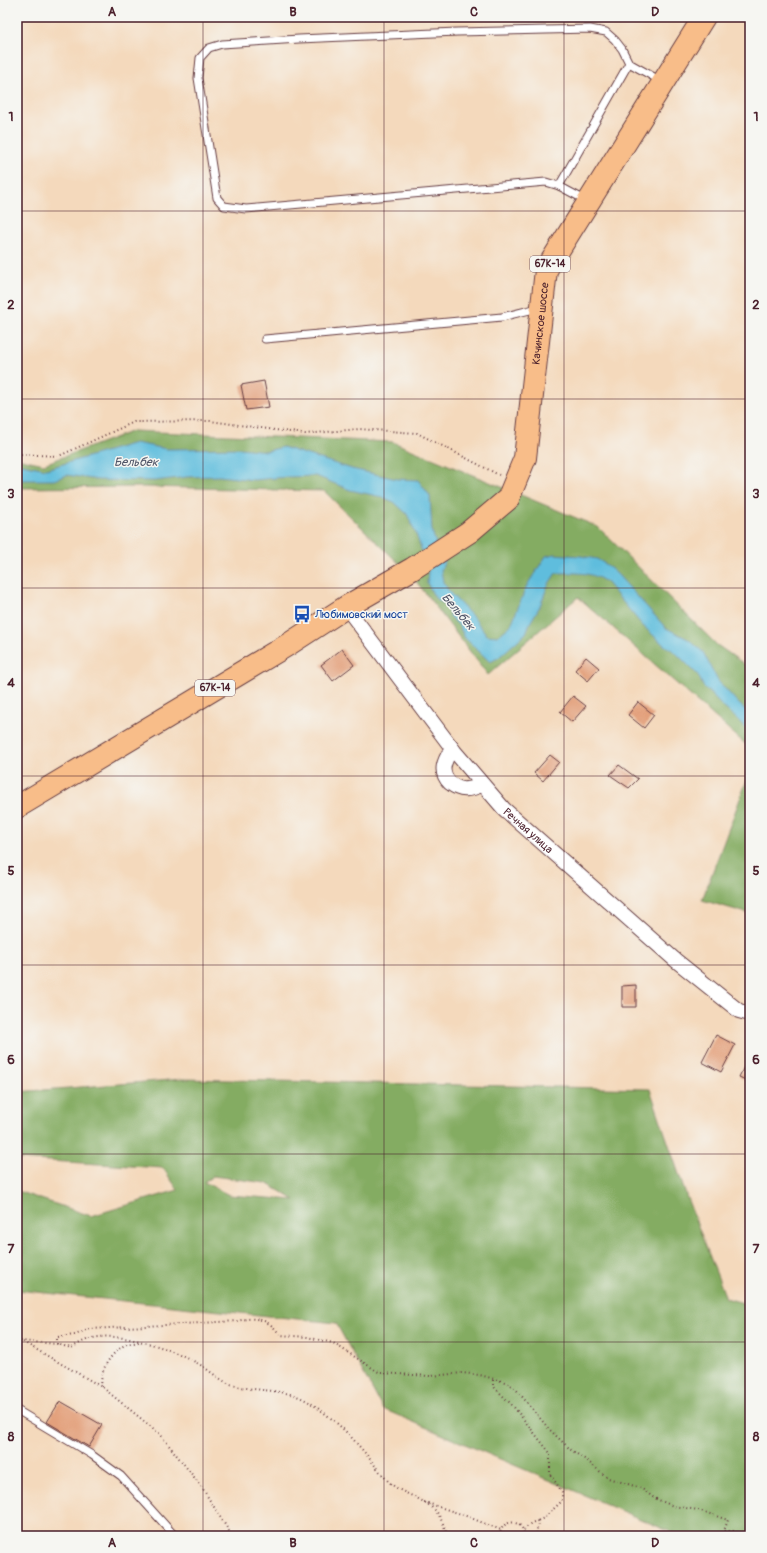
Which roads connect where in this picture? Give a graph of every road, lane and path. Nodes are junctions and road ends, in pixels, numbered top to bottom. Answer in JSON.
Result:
{"nodes":[{"id":1,"x":704,"y":17,"type":"edge"},
{"id":2,"x":629,"y":63,"type":"junction"},
{"id":3,"x":663,"y":82,"type":"junction"},
{"id":4,"x":559,"y":186,"type":"junction"},
{"id":5,"x":589,"y":202,"type":"junction"},
{"id":6,"x":542,"y":307,"type":"junction"},
{"id":7,"x":265,"y":339,"type":"dead end"},
{"id":8,"x":17,"y":454,"type":"edge"},
{"id":9,"x":515,"y":482,"type":"junction"},
{"id":10,"x":346,"y":607,"type":"junction"},
{"id":11,"x":452,"y":748,"type":"junction"},
{"id":12,"x":483,"y":785,"type":"junction"},
{"id":13,"x":17,"y":807,"type":"edge"},
{"id":14,"x":745,"y":1012,"type":"edge"},
{"id":15,"x":750,"y":1020,"type":"edge"},
{"id":16,"x":17,"y":1339,"type":"edge"},
{"id":17,"x":21,"y":1341,"type":"junction"},
{"id":18,"x":143,"y":1342,"type":"junction"},
{"id":19,"x":57,"y":1344,"type":"junction"},
{"id":20,"x":493,"y":1379,"type":"junction"},
{"id":21,"x":102,"y":1388,"type":"junction"},
{"id":22,"x":17,"y":1410,"type":"edge"},
{"id":23,"x":423,"y":1502,"type":"junction"},
{"id":24,"x":536,"y":1521,"type":"junction"},
{"id":25,"x":501,"y":1530,"type":"junction"},
{"id":26,"x":524,"y":1530,"type":"junction"},
{"id":27,"x":419,"y":1534,"type":"dead end"},
{"id":28,"x":175,"y":1536,"type":"edge"},
{"id":29,"x":232,"y":1536,"type":"edge"},
{"id":30,"x":424,"y":1536,"type":"edge"},
{"id":31,"x":448,"y":1536,"type":"edge"},
{"id":32,"x":500,"y":1536,"type":"edge"},
{"id":33,"x":524,"y":1536,"type":"edge"},
{"id":34,"x":536,"y":1536,"type":"edge"},
{"id":35,"x":741,"y":1536,"type":"edge"}],
"edges":[{"from":1,"to":3,"type":"main road","name":"Качинское шоссе","number":"67К-14"},
{"from":2,"to":3,"type":"lane"},
{"from":2,"to":4,"type":"lane"},
{"from":2,"to":4,"type":"lane"},
{"from":3,"to":5,"type":"main road","name":"Качинское шоссе","number":"67К-14"},
{"from":4,"to":5,"type":"lane"},
{"from":5,"to":6,"type":"main road","name":"Качинское шоссе","number":"67К-14"},
{"from":6,"to":7,"type":"lane"},
{"from":6,"to":9,"type":"main road","name":"Качинское шоссе","number":"67К-14"},
{"from":8,"to":9,"type":"path"},
{"from":9,"to":10,"type":"main road","name":"Качинское шоссе","number":"67К-14"},
{"from":10,"to":11,"type":"street","name":"Речная улица"},
{"from":10,"to":13,"type":"main road","number":"67К-14"},
{"from":11,"to":12,"type":"street","name":"Речная улица"},
{"from":11,"to":12,"type":"street"},
{"from":12,"to":14,"type":"street","name":"Речная улица"},
{"from":14,"to":15,"type":"street","name":"Речная улица"},
{"from":16,"to":17,"type":"path"},
{"from":17,"to":19,"type":"path"},
{"from":17,"to":21,"type":"path"},
{"from":18,"to":19,"type":"path"},
{"from":18,"to":21,"type":"path"},
{"from":18,"to":23,"type":"path"},
{"from":19,"to":20,"type":"path"},
{"from":20,"to":24,"type":"path"},
{"from":20,"to":35,"type":"path"},
{"from":21,"to":29,"type":"path"},
{"from":22,"to":28,"type":"lane"},
{"from":23,"to":25,"type":"path"},
{"from":23,"to":31,"type":"path"},
{"from":24,"to":26,"type":"path"},
{"from":24,"to":34,"type":"path"},
{"from":25,"to":26,"type":"path"},
{"from":25,"to":32,"type":"path"},
{"from":26,"to":33,"type":"path"},
{"from":27,"to":30,"type":"path"}]}
